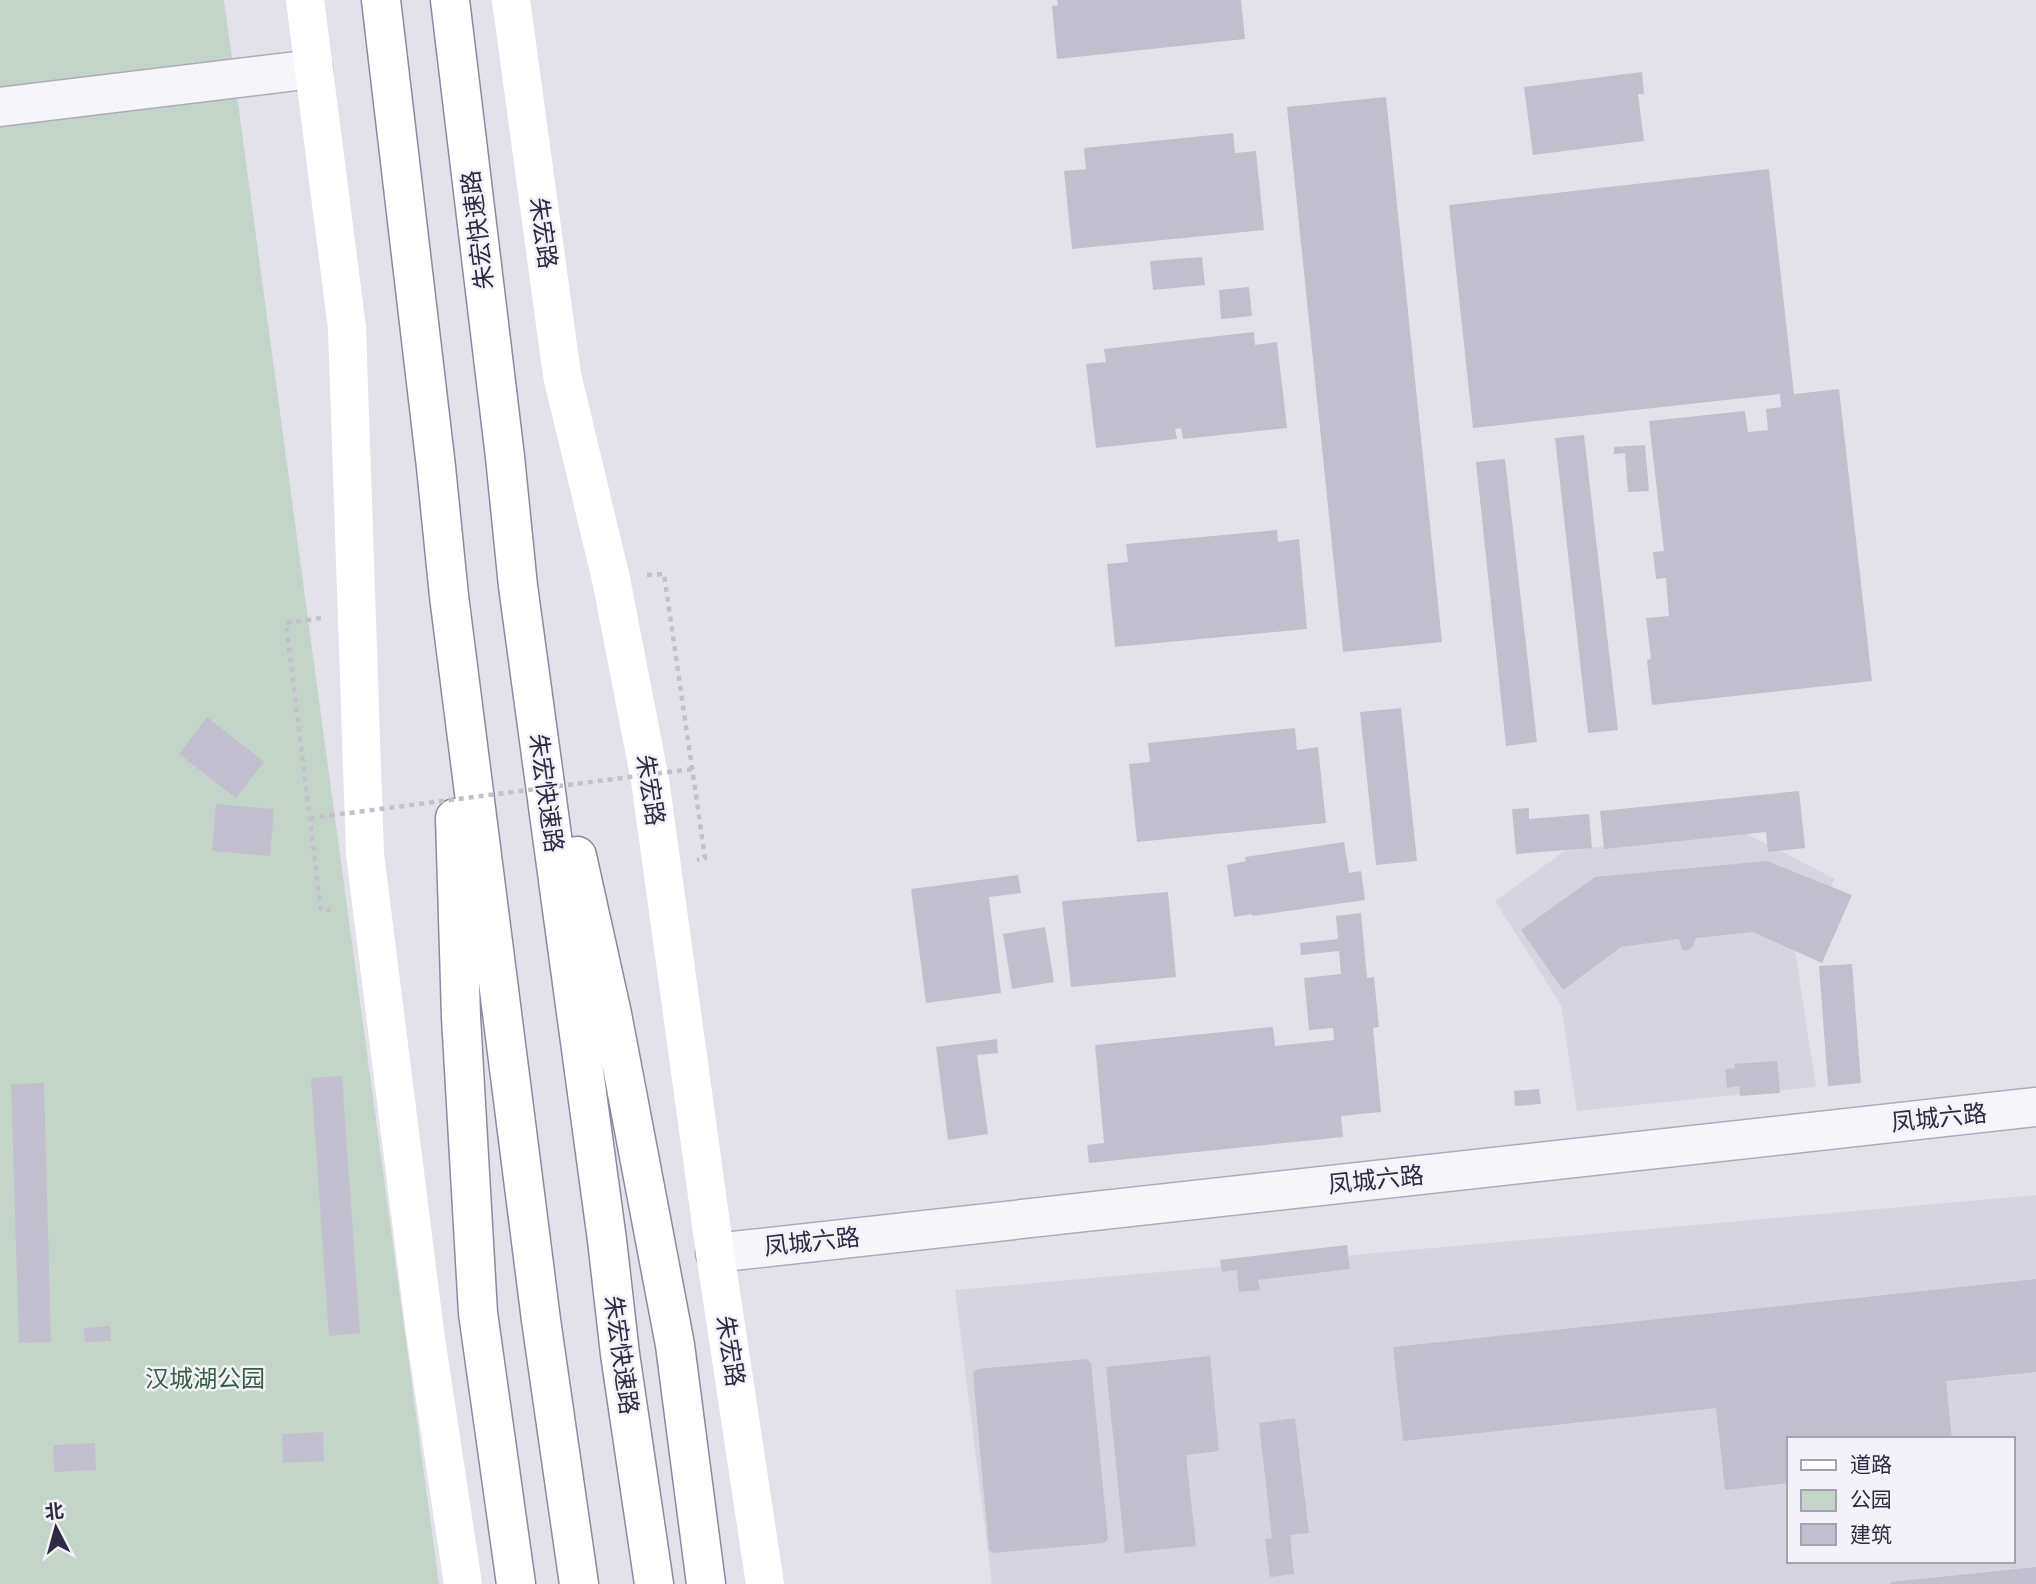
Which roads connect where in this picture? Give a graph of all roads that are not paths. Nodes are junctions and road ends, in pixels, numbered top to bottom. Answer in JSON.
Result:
{"nodes":[{"id":1,"x":306,"y":0,"type":"edge"},
{"id":2,"x":381,"y":0,"type":"edge"},
{"id":3,"x":450,"y":0,"type":"edge"},
{"id":4,"x":511,"y":0,"type":"edge"},
{"id":5,"x":313,"y":69,"type":"junction"},
{"id":6,"x":0,"y":107,"type":"edge"},
{"id":7,"x":518,"y":586,"type":"junction"},
{"id":8,"x":449,"y":596,"type":"junction"},
{"id":9,"x":2036,"y":1107,"type":"edge"},
{"id":10,"x":715,"y":1253,"type":"junction"},
{"id":11,"x":463,"y":1584,"type":"edge"},
{"id":12,"x":516,"y":1584,"type":"edge"},
{"id":13,"x":579,"y":1584,"type":"edge"},
{"id":14,"x":654,"y":1584,"type":"edge"},
{"id":15,"x":706,"y":1584,"type":"edge"},
{"id":16,"x":765,"y":1584,"type":"edge"}],
"edges":[{"from":1,"to":5,"type":"main road"},
{"from":2,"to":8,"type":"main road"},
{"from":3,"to":7,"type":"main road","name":"朱宏快速路"},
{"from":4,"to":10,"type":"main road","name":"朱宏路"},
{"from":5,"to":6,"type":"street"},
{"from":5,"to":11,"type":"main road"},
{"from":7,"to":14,"type":"main road","name":"朱宏快速路"},
{"from":7,"to":15,"type":"main road"},
{"from":8,"to":12,"type":"main road"},
{"from":8,"to":13,"type":"main road"},
{"from":9,"to":10,"type":"street","name":"凤城六路"},
{"from":10,"to":16,"type":"main road","name":"朱宏路"}]}
